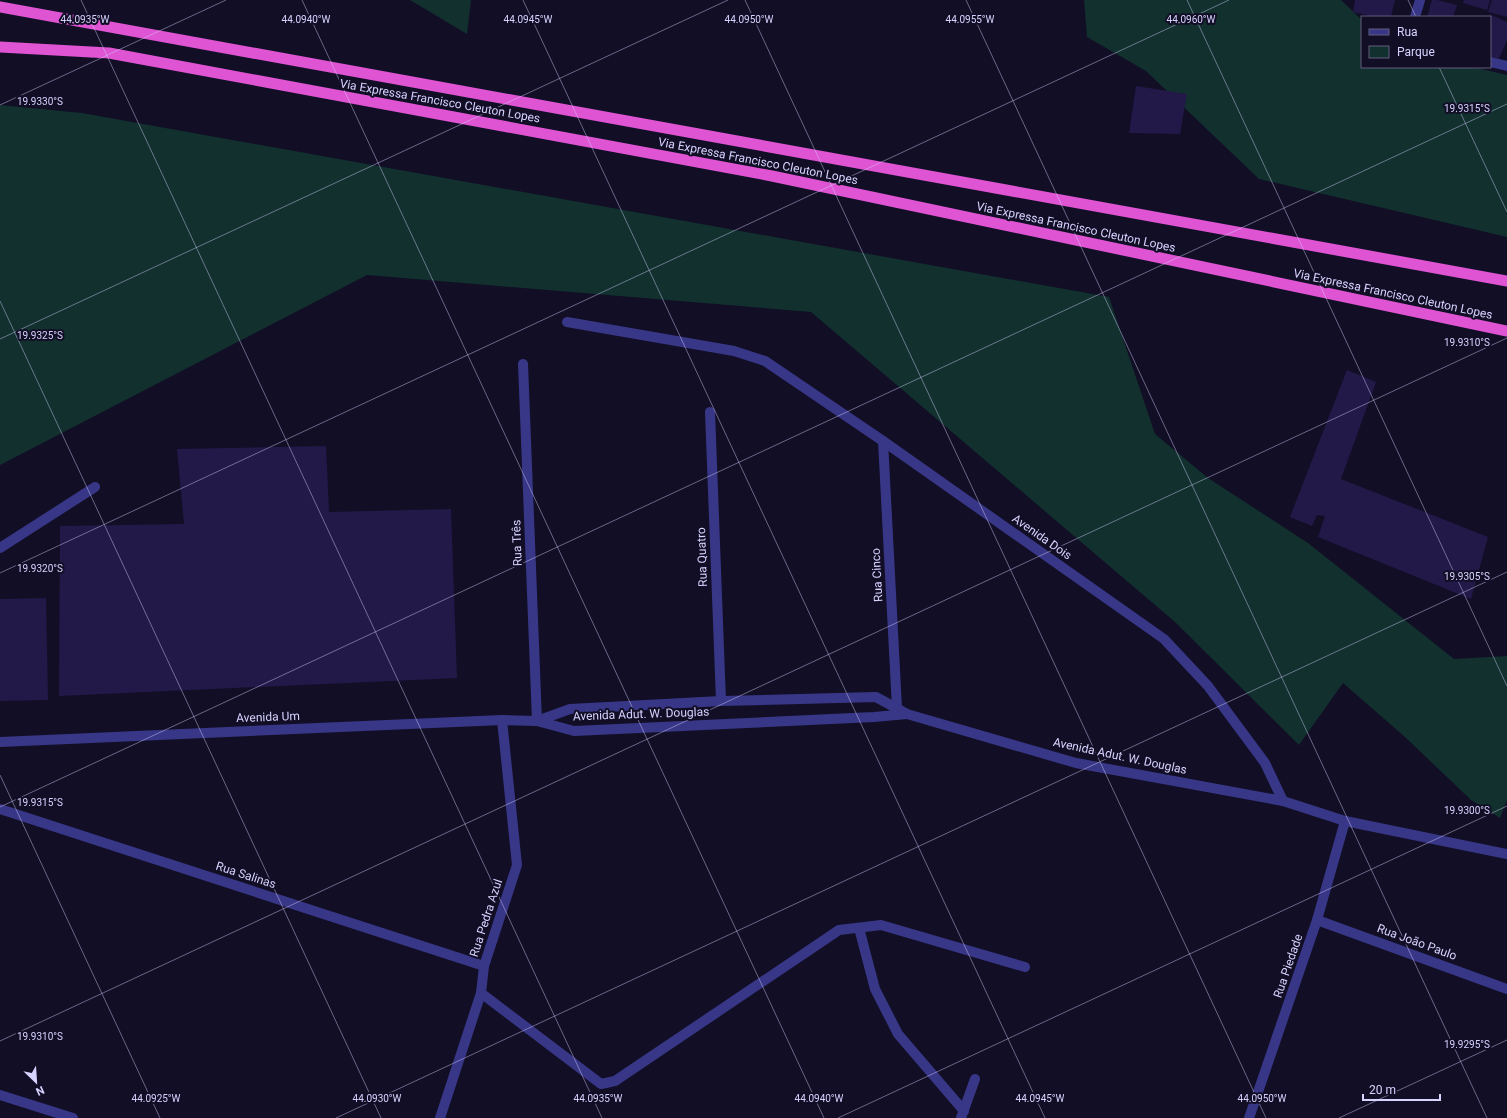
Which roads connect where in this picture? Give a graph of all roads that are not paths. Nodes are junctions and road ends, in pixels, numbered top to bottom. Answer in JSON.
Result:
{"nodes":[{"id":1,"x":1420,"y":0,"type":"edge"},
{"id":2,"x":6,"y":5,"type":"edge"},
{"id":3,"x":1415,"y":16,"type":"edge"},
{"id":4,"x":0,"y":47,"type":"edge"},
{"id":5,"x":1491,"y":62,"type":"edge"},
{"id":6,"x":1507,"y":66,"type":"edge"},
{"id":7,"x":1507,"y":281,"type":"edge"},
{"id":8,"x":567,"y":322,"type":"dead end"},
{"id":9,"x":1507,"y":331,"type":"edge"},
{"id":10,"x":523,"y":364,"type":"dead end"},
{"id":11,"x":710,"y":412,"type":"dead end"},
{"id":12,"x":883,"y":441,"type":"junction"},
{"id":13,"x":95,"y":487,"type":"dead end"},
{"id":14,"x":0,"y":548,"type":"edge"},
{"id":15,"x":720,"y":701,"type":"junction"},
{"id":16,"x":897,"y":708,"type":"junction"},
{"id":17,"x":908,"y":714,"type":"junction"},
{"id":18,"x":502,"y":720,"type":"junction"},
{"id":19,"x":537,"y":721,"type":"junction"},
{"id":20,"x":0,"y":742,"type":"edge"},
{"id":21,"x":1283,"y":801,"type":"junction"},
{"id":22,"x":0,"y":809,"type":"edge"},
{"id":23,"x":1344,"y":821,"type":"junction"},
{"id":24,"x":1507,"y":854,"type":"edge"},
{"id":25,"x":1317,"y":920,"type":"junction"},
{"id":26,"x":859,"y":928,"type":"junction"},
{"id":27,"x":484,"y":966,"type":"junction"},
{"id":28,"x":1025,"y":967,"type":"dead end"},
{"id":29,"x":1507,"y":989,"type":"edge"},
{"id":30,"x":481,"y":993,"type":"junction"},
{"id":31,"x":975,"y":1079,"type":"dead end"},
{"id":32,"x":0,"y":1095,"type":"edge"},
{"id":33,"x":963,"y":1114,"type":"edge"},
{"id":34,"x":73,"y":1118,"type":"edge"},
{"id":35,"x":440,"y":1118,"type":"edge"},
{"id":36,"x":1250,"y":1118,"type":"edge"}],
"edges":[{"from":1,"to":3,"type":"street"},
{"from":2,"to":7,"type":"highway","name":"Via Expressa Francisco Cleuton Lopes"},
{"from":4,"to":9,"type":"highway","name":"Via Expressa Francisco Cleuton Lopes"},
{"from":5,"to":6,"type":"street"},
{"from":8,"to":12,"type":"street","name":"Avenida Dois"},
{"from":10,"to":19,"type":"street","name":"Rua Três"},
{"from":11,"to":15,"type":"street","name":"Rua Quatro"},
{"from":12,"to":16,"type":"street","name":"Rua Cinco"},
{"from":12,"to":21,"type":"street","name":"Avenida Dois"},
{"from":13,"to":14,"type":"street"},
{"from":15,"to":16,"type":"street","name":"Avenida Adut. W. Douglas"},
{"from":15,"to":19,"type":"street","name":"Avenida Adut. W. Douglas"},
{"from":16,"to":17,"type":"street","name":"Avenida Adut. W. Douglas"},
{"from":17,"to":19,"type":"street","name":"Avenida Adut. W. Douglas"},
{"from":17,"to":21,"type":"street","name":"Avenida Adut. W. Douglas"},
{"from":18,"to":19,"type":"street","name":"Avenida Um"},
{"from":18,"to":20,"type":"street","name":"Avenida Um"},
{"from":18,"to":27,"type":"street","name":"Rua Pedra Azul"},
{"from":21,"to":23,"type":"street","name":"Avenida Adut. W. Douglas"},
{"from":22,"to":27,"type":"street","name":"Rua Salinas"},
{"from":23,"to":24,"type":"street","name":"Avenida Adut. W. Douglas"},
{"from":23,"to":25,"type":"street","name":"Rua Piedade"},
{"from":25,"to":29,"type":"street","name":"Rua João Paulo"},
{"from":25,"to":36,"type":"street","name":"Rua Piedade"},
{"from":26,"to":28,"type":"street"},
{"from":26,"to":30,"type":"street"},
{"from":26,"to":33,"type":"street"},
{"from":27,"to":30,"type":"street","name":"Rua Pedra Azul"},
{"from":30,"to":35,"type":"street","name":"Rua Pedra Azul"},
{"from":31,"to":33,"type":"street"},
{"from":32,"to":34,"type":"street"}]}
